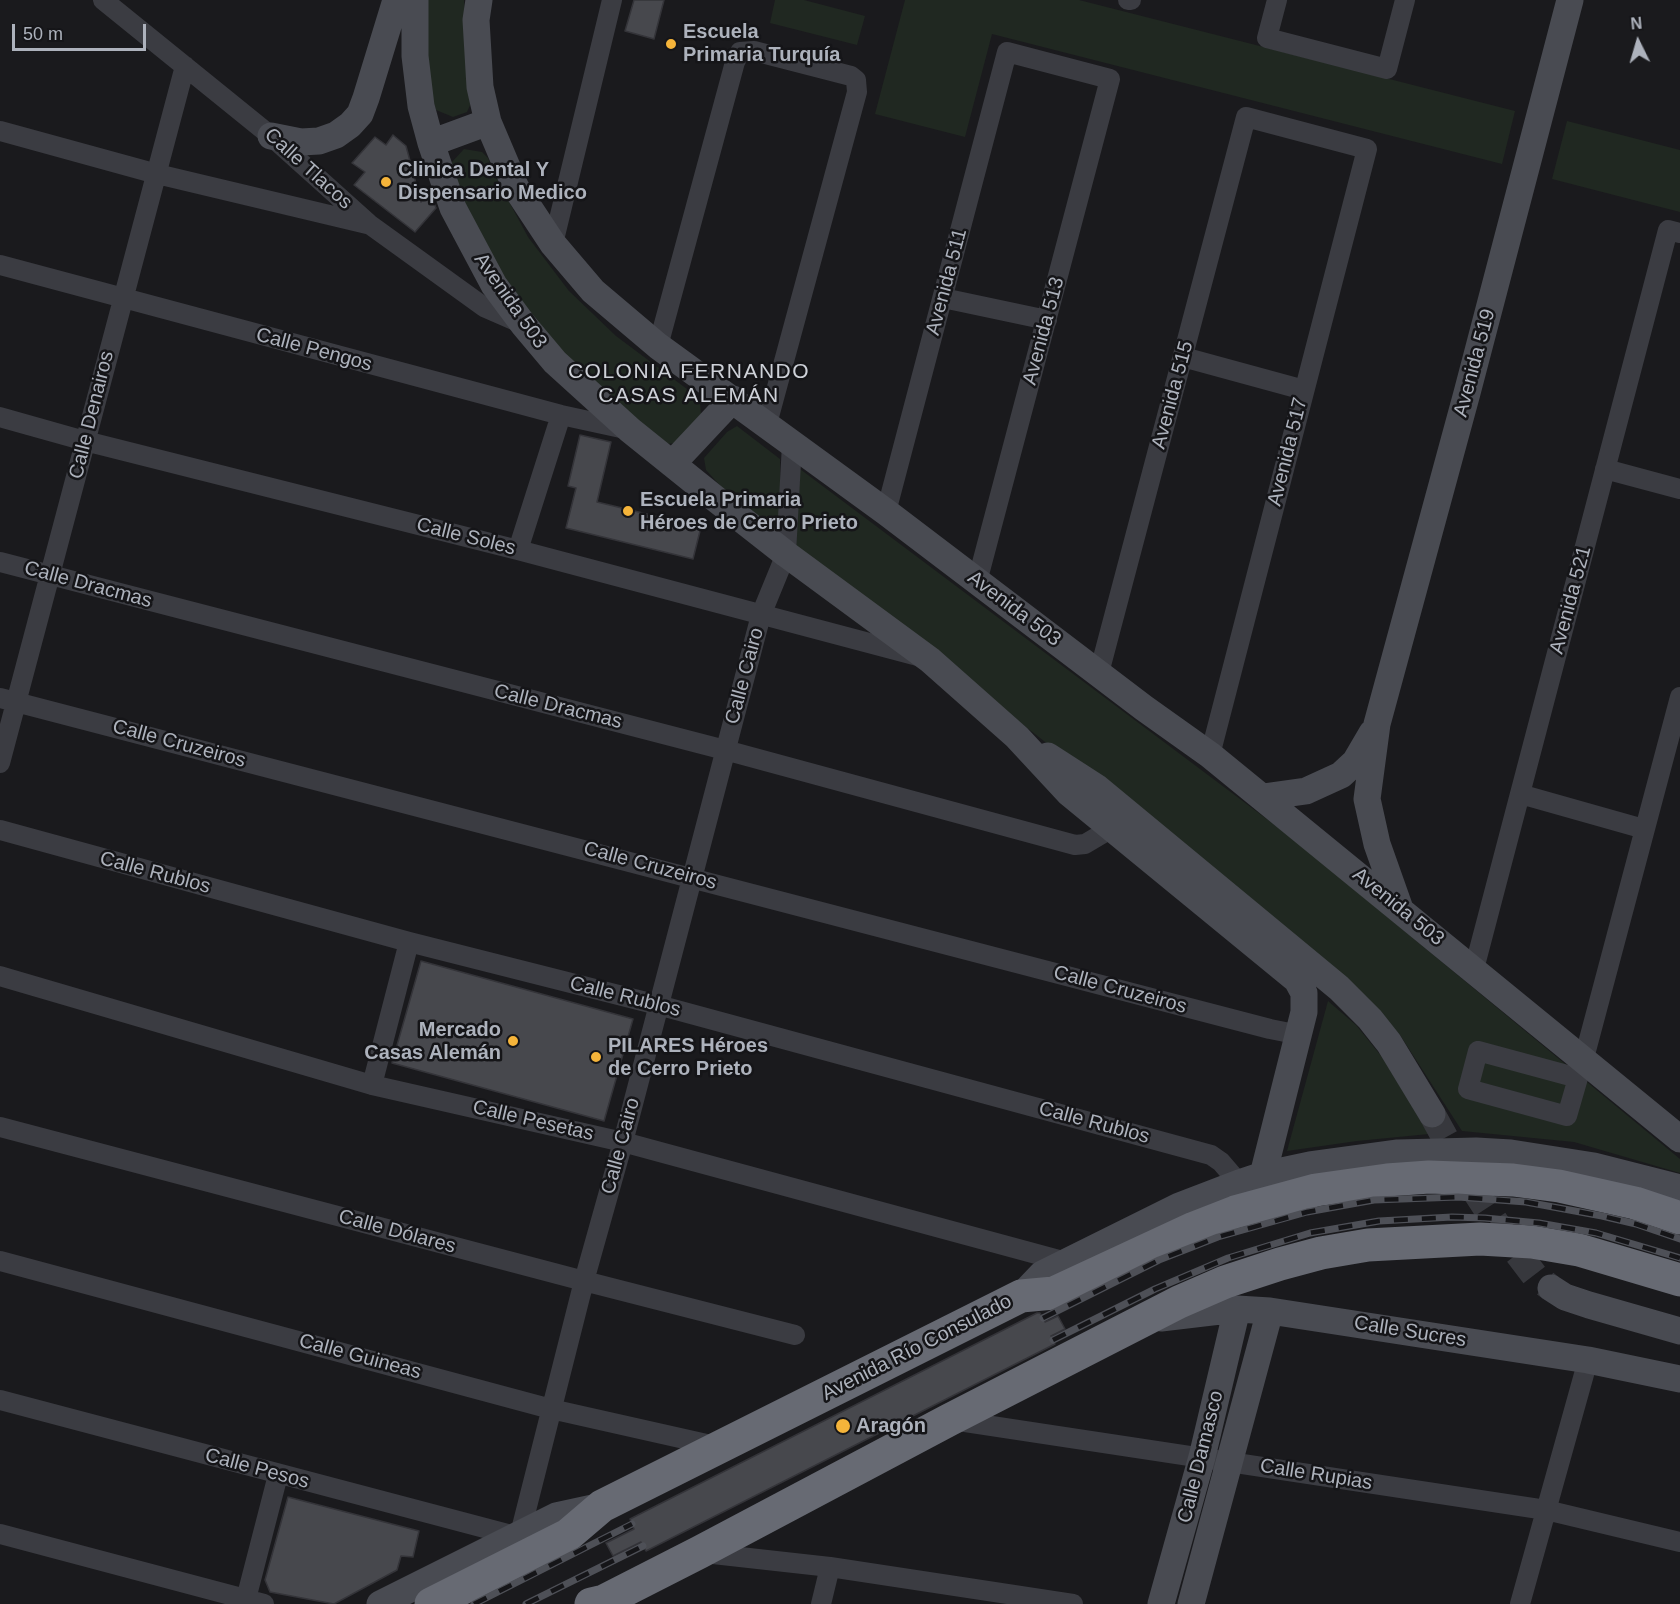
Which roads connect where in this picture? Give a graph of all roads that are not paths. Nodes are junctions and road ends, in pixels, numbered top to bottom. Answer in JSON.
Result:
{"nodes":[{"id":1,"x":103,"y":0,"type":"edge"},
{"id":2,"x":396,"y":0,"type":"edge"},
{"id":3,"x":415,"y":0,"type":"edge"},
{"id":4,"x":479,"y":0,"type":"edge"},
{"id":5,"x":612,"y":0,"type":"edge"},
{"id":6,"x":1277,"y":0,"type":"edge"},
{"id":7,"x":1405,"y":0,"type":"edge"},
{"id":8,"x":1570,"y":0,"type":"edge"},
{"id":9,"x":185,"y":66,"type":"junction"},
{"id":10,"x":1110,"y":79,"type":"joint"},
{"id":11,"x":1246,"y":117,"type":"joint"},
{"id":12,"x":488,"y":122,"type":"junction"},
{"id":13,"x":0,"y":131,"type":"edge"},
{"id":14,"x":272,"y":136,"type":"junction"},
{"id":15,"x":431,"y":143,"type":"junction"},
{"id":16,"x":157,"y":174,"type":"junction"},
{"id":17,"x":369,"y":224,"type":"junction"},
{"id":18,"x":1674,"y":231,"type":"edge"},
{"id":19,"x":553,"y":244,"type":"junction"},
{"id":20,"x":0,"y":265,"type":"edge"},
{"id":21,"x":943,"y":298,"type":"junction"},
{"id":22,"x":122,"y":299,"type":"junction"},
{"id":23,"x":1047,"y":320,"type":"junction"},
{"id":24,"x":523,"y":324,"type":"junction"},
{"id":25,"x":658,"y":346,"type":"junction"},
{"id":26,"x":1183,"y":357,"type":"junction"},
{"id":27,"x":1304,"y":390,"type":"junction"},
{"id":28,"x":733,"y":399,"type":"junction"},
{"id":29,"x":561,"y":415,"type":"junction"},
{"id":30,"x":0,"y":417,"type":"edge"},
{"id":31,"x":767,"y":424,"type":"junction"},
{"id":32,"x":630,"y":430,"type":"junction"},
{"id":33,"x":85,"y":441,"type":"junction"},
{"id":34,"x":792,"y":444,"type":"junction"},
{"id":35,"x":672,"y":464,"type":"junction"},
{"id":36,"x":1605,"y":469,"type":"junction"},
{"id":37,"x":1680,"y":489,"type":"edge"},
{"id":38,"x":886,"y":512,"type":"junction"},
{"id":39,"x":518,"y":550,"type":"junction"},
{"id":40,"x":786,"y":554,"type":"junction"},
{"id":41,"x":0,"y":562,"type":"edge"},
{"id":42,"x":51,"y":576,"type":"junction"},
{"id":43,"x":977,"y":582,"type":"junction"},
{"id":44,"x":761,"y":615,"type":"junction"},
{"id":45,"x":930,"y":660,"type":"junction"},
{"id":46,"x":1099,"y":673,"type":"junction"},
{"id":47,"x":1680,"y":697,"type":"edge"},
{"id":48,"x":8,"y":700,"type":"edge"},
{"id":49,"x":1377,"y":724,"type":"junction"},
{"id":50,"x":1017,"y":736,"type":"junction"},
{"id":51,"x":725,"y":750,"type":"junction"},
{"id":52,"x":1210,"y":755,"type":"junction"},
{"id":53,"x":0,"y":764,"type":"edge"},
{"id":54,"x":1520,"y":794,"type":"junction"},
{"id":55,"x":1263,"y":797,"type":"junction"},
{"id":56,"x":1112,"y":828,"type":"junction"},
{"id":57,"x":1644,"y":829,"type":"junction"},
{"id":58,"x":0,"y":830,"type":"edge"},
{"id":59,"x":692,"y":877,"type":"junction"},
{"id":60,"x":1400,"y":909,"type":"junction"},
{"id":61,"x":409,"y":942,"type":"junction"},
{"id":62,"x":1474,"y":969,"type":"junction"},
{"id":63,"x":0,"y":976,"type":"edge"},
{"id":64,"x":658,"y":1005,"type":"junction"},
{"id":65,"x":1300,"y":1035,"type":"junction"},
{"id":66,"x":1478,"y":1051,"type":"joint"},
{"id":67,"x":1583,"y":1062,"type":"junction"},
{"id":68,"x":372,"y":1085,"type":"junction"},
{"id":69,"x":1432,"y":1114,"type":"tunnel mouth"},
{"id":70,"x":0,"y":1127,"type":"edge"},
{"id":71,"x":1680,"y":1139,"type":"edge"},
{"id":72,"x":623,"y":1142,"type":"junction"},
{"id":73,"x":1251,"y":1179,"type":"junction"},
{"id":74,"x":1680,"y":1188,"type":"edge"},
{"id":75,"x":1680,"y":1218,"type":"edge"},
{"id":76,"x":0,"y":1261,"type":"edge"},
{"id":77,"x":1066,"y":1262,"type":"junction"},
{"id":78,"x":1680,"y":1280,"type":"edge"},
{"id":79,"x":584,"y":1281,"type":"junction"},
{"id":80,"x":1551,"y":1288,"type":"tunnel mouth"},
{"id":81,"x":1021,"y":1296,"type":"junction"},
{"id":82,"x":1237,"y":1309,"type":"junction"},
{"id":83,"x":1270,"y":1311,"type":"junction"},
{"id":84,"x":1139,"y":1323,"type":"junction"},
{"id":85,"x":1680,"y":1331,"type":"edge"},
{"id":86,"x":795,"y":1335,"type":"dead end"},
{"id":87,"x":1588,"y":1360,"type":"junction"},
{"id":88,"x":1680,"y":1379,"type":"edge"},
{"id":89,"x":0,"y":1400,"type":"edge"},
{"id":90,"x":551,"y":1409,"type":"junction"},
{"id":91,"x":949,"y":1420,"type":"junction"},
{"id":92,"x":721,"y":1448,"type":"junction"},
{"id":93,"x":1202,"y":1457,"type":"junction"},
{"id":94,"x":1230,"y":1462,"type":"junction"},
{"id":95,"x":278,"y":1475,"type":"junction"},
{"id":96,"x":602,"y":1506,"type":"junction"},
{"id":97,"x":1546,"y":1510,"type":"junction"},
{"id":98,"x":0,"y":1534,"type":"edge"},
{"id":99,"x":518,"y":1535,"type":"junction"},
{"id":100,"x":1680,"y":1542,"type":"edge"},
{"id":101,"x":700,"y":1552,"type":"junction"},
{"id":102,"x":830,"y":1567,"type":"junction"},
{"id":103,"x":255,"y":1602,"type":"edge"},
{"id":104,"x":599,"y":1603,"type":"edge"},
{"id":105,"x":380,"y":1604,"type":"edge"},
{"id":106,"x":431,"y":1604,"type":"edge"},
{"id":107,"x":821,"y":1604,"type":"edge"},
{"id":108,"x":1073,"y":1604,"type":"edge"},
{"id":109,"x":1161,"y":1604,"type":"edge"},
{"id":110,"x":1191,"y":1604,"type":"edge"},
{"id":111,"x":1520,"y":1604,"type":"edge"}],
"edges":[{"from":1,"to":9,"type":"street","name":"Calle Tlacos"},
{"from":2,"to":14,"type":"street"},
{"from":3,"to":15,"type":"street","name":"Avenida 503"},
{"from":4,"to":12,"type":"street","name":"Avenida 503"},
{"from":5,"to":19,"type":"street"},
{"from":6,"to":7,"type":"street"},
{"from":8,"to":49,"type":"street","name":"Avenida 519"},
{"from":9,"to":14,"type":"street","name":"Calle Tlacos"},
{"from":9,"to":16,"type":"street","name":"Calle Denairos"},
{"from":10,"to":21,"type":"street","name":"Avenida 511"},
{"from":10,"to":23,"type":"street","name":"Avenida 513"},
{"from":11,"to":26,"type":"street","name":"Avenida 515"},
{"from":11,"to":27,"type":"street","name":"Avenida 517"},
{"from":12,"to":15,"type":"street"},
{"from":12,"to":19,"type":"street","name":"Avenida 503"},
{"from":13,"to":16,"type":"street"},
{"from":14,"to":17,"type":"street","name":"Calle Tlacos"},
{"from":15,"to":24,"type":"street","name":"Avenida 503"},
{"from":16,"to":17,"type":"street"},
{"from":16,"to":22,"type":"street","name":"Calle Denairos"},
{"from":17,"to":24,"type":"street","name":"Calle Tlacos"},
{"from":18,"to":36,"type":"street","name":"Avenida 521"},
{"from":19,"to":25,"type":"street","name":"Avenida 503"},
{"from":20,"to":22,"type":"street","name":"Calle Pengos"},
{"from":21,"to":23,"type":"street"},
{"from":21,"to":38,"type":"street","name":"Avenida 511"},
{"from":22,"to":29,"type":"street","name":"Calle Pengos"},
{"from":22,"to":33,"type":"street","name":"Calle Denairos"},
{"from":23,"to":43,"type":"street","name":"Avenida 513"},
{"from":24,"to":32,"type":"street","name":"Avenida 503"},
{"from":25,"to":28,"type":"street","name":"Avenida 503"},
{"from":25,"to":31,"type":"street"},
{"from":26,"to":27,"type":"street"},
{"from":26,"to":46,"type":"street","name":"Avenida 515"},
{"from":27,"to":52,"type":"street","name":"Avenida 517"},
{"from":28,"to":31,"type":"street","name":"Avenida 503"},
{"from":28,"to":35,"type":"street"},
{"from":29,"to":32,"type":"street","name":"Calle Pengos"},
{"from":29,"to":39,"type":"street"},
{"from":30,"to":33,"type":"street","name":"Calle Soles"},
{"from":31,"to":34,"type":"street","name":"Avenida 503"},
{"from":32,"to":35,"type":"street","name":"Avenida 503"},
{"from":33,"to":39,"type":"street","name":"Calle Soles"},
{"from":33,"to":42,"type":"street","name":"Calle Denairos"},
{"from":34,"to":38,"type":"street","name":"Avenida 503"},
{"from":34,"to":40,"type":"street","name":"Calle Cairo"},
{"from":35,"to":40,"type":"street","name":"Avenida 503"},
{"from":36,"to":37,"type":"street"},
{"from":36,"to":54,"type":"street","name":"Avenida 521"},
{"from":38,"to":43,"type":"street","name":"Avenida 503"},
{"from":39,"to":44,"type":"street","name":"Calle Soles"},
{"from":40,"to":44,"type":"street","name":"Calle Cairo"},
{"from":40,"to":45,"type":"street","name":"Avenida 503"},
{"from":41,"to":42,"type":"street","name":"Calle Dracmas"},
{"from":42,"to":48,"type":"street","name":"Calle Denairos"},
{"from":42,"to":51,"type":"street","name":"Calle Dracmas"},
{"from":43,"to":46,"type":"street","name":"Avenida 503"},
{"from":44,"to":45,"type":"street","name":"Calle Soles"},
{"from":44,"to":51,"type":"street","name":"Calle Cairo"},
{"from":45,"to":50,"type":"street","name":"Avenida 503"},
{"from":46,"to":52,"type":"street","name":"Avenida 503"},
{"from":47,"to":57,"type":"street"},
{"from":48,"to":53,"type":"street","name":"Calle Denairos"},
{"from":48,"to":59,"type":"street","name":"Calle Cruzeiros"},
{"from":49,"to":55,"type":"street","name":"Avenida 519"},
{"from":49,"to":60,"type":"street","name":"Avenida 519"},
{"from":50,"to":56,"type":"street","name":"Avenida 503"},
{"from":50,"to":69,"type":"street"},
{"from":51,"to":56,"type":"street","name":"Calle Dracmas"},
{"from":51,"to":59,"type":"street","name":"Calle Cairo"},
{"from":52,"to":55,"type":"street","name":"Avenida 503"},
{"from":54,"to":57,"type":"street"},
{"from":54,"to":62,"type":"street","name":"Avenida 521"},
{"from":55,"to":60,"type":"street","name":"Avenida 503"},
{"from":56,"to":65,"type":"street","name":"Avenida 503"},
{"from":57,"to":67,"type":"street"},
{"from":58,"to":61,"type":"street","name":"Calle Rublos"},
{"from":59,"to":64,"type":"street","name":"Calle Cairo"},
{"from":59,"to":65,"type":"street","name":"Calle Cruzeiros"},
{"from":60,"to":62,"type":"street","name":"Avenida 503"},
{"from":61,"to":64,"type":"street","name":"Calle Rublos"},
{"from":61,"to":68,"type":"street"},
{"from":62,"to":67,"type":"street","name":"Avenida 503"},
{"from":63,"to":68,"type":"street","name":"Calle Pesetas"},
{"from":64,"to":72,"type":"street","name":"Calle Cairo"},
{"from":64,"to":73,"type":"street","name":"Calle Rublos"},
{"from":65,"to":73,"type":"street"},
{"from":66,"to":66,"type":"street"},
{"from":67,"to":71,"type":"street","name":"Avenida 503"},
{"from":68,"to":72,"type":"street","name":"Calle Pesetas"},
{"from":70,"to":79,"type":"street","name":"Calle Dólares"},
{"from":72,"to":77,"type":"street","name":"Calle Pesetas"},
{"from":72,"to":79,"type":"street","name":"Calle Cairo"},
{"from":73,"to":74,"type":"street","name":"Avenida Río Consulado"},
{"from":73,"to":77,"type":"street","name":"Avenida Río Consulado"},
{"from":75,"to":81,"type":"highway"},
{"from":76,"to":90,"type":"street","name":"Calle Guineas"},
{"from":77,"to":81,"type":"street","name":"Avenida Río Consulado"},
{"from":78,"to":84,"type":"highway"},
{"from":79,"to":86,"type":"street","name":"Calle Dólares"},
{"from":79,"to":90,"type":"street","name":"Calle Cairo"},
{"from":80,"to":85,"type":"street"},
{"from":81,"to":92,"type":"highway","name":"Avenida Río Consulado"},
{"from":82,"to":83,"type":"street","name":"Calle Sucres"},
{"from":82,"to":84,"type":"street","name":"Calle Sucres"},
{"from":82,"to":93,"type":"street","name":"Calle Damasco"},
{"from":83,"to":87,"type":"street","name":"Calle Sucres"},
{"from":83,"to":94,"type":"street","name":"Calle Damasco"},
{"from":84,"to":91,"type":"highway"},
{"from":87,"to":88,"type":"street","name":"Calle Sucres"},
{"from":87,"to":97,"type":"street"},
{"from":89,"to":95,"type":"street","name":"Calle Pesos"},
{"from":90,"to":92,"type":"street","name":"Calle Guineas"},
{"from":90,"to":99,"type":"street","name":"Calle Cairo"},
{"from":91,"to":93,"type":"street","name":"Calle Rupias"},
{"from":91,"to":101,"type":"highway"},
{"from":92,"to":96,"type":"highway","name":"Avenida Río Consulado"},
{"from":93,"to":94,"type":"street","name":"Calle Rupias"},
{"from":93,"to":109,"type":"street","name":"Calle Damasco"},
{"from":94,"to":97,"type":"street","name":"Calle Rupias"},
{"from":94,"to":110,"type":"street","name":"Calle Damasco"},
{"from":95,"to":99,"type":"street","name":"Calle Pesos"},
{"from":95,"to":103,"type":"street"},
{"from":96,"to":99,"type":"street","name":"Avenida Río Consulado"},
{"from":96,"to":106,"type":"highway"},
{"from":97,"to":100,"type":"street","name":"Calle Rupias"},
{"from":97,"to":111,"type":"street"},
{"from":98,"to":103,"type":"street"},
{"from":99,"to":105,"type":"street","name":"Avenida Río Consulado"},
{"from":101,"to":102,"type":"street"},
{"from":101,"to":104,"type":"highway"},
{"from":102,"to":107,"type":"street"},
{"from":102,"to":108,"type":"street"}]}
